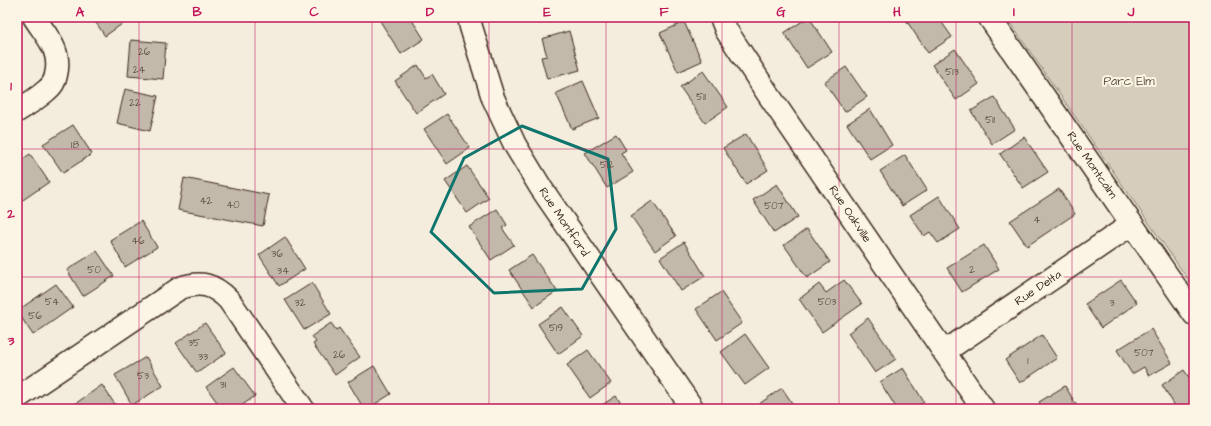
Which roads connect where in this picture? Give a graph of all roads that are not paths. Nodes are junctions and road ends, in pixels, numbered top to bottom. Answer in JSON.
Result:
{"nodes":[{"id":1,"x":34,"y":17,"type":"edge"},
{"id":2,"x":469,"y":17,"type":"edge"},
{"id":3,"x":721,"y":17,"type":"edge"},
{"id":4,"x":989,"y":17,"type":"edge"},
{"id":5,"x":17,"y":111,"type":"edge"},
{"id":6,"x":1132,"y":224,"type":"junction"},
{"id":7,"x":1194,"y":314,"type":"edge"},
{"id":8,"x":944,"y":352,"type":"junction"},
{"id":9,"x":17,"y":398,"type":"edge"},
{"id":10,"x":303,"y":409,"type":"edge"},
{"id":11,"x":693,"y":409,"type":"edge"},
{"id":12,"x":983,"y":409,"type":"edge"}],
"edges":[{"from":1,"to":5,"type":"street"},
{"from":2,"to":11,"type":"street","name":"Rue Montford"},
{"from":3,"to":8,"type":"street","name":"Rue Oakville"},
{"from":4,"to":6,"type":"street","name":"Rue Montcalm"},
{"from":6,"to":7,"type":"street","name":"Rue Montcalm"},
{"from":6,"to":8,"type":"street","name":"Rue Delta"},
{"from":8,"to":12,"type":"street","name":"Rue Oakville"},
{"from":9,"to":10,"type":"street"}]}
